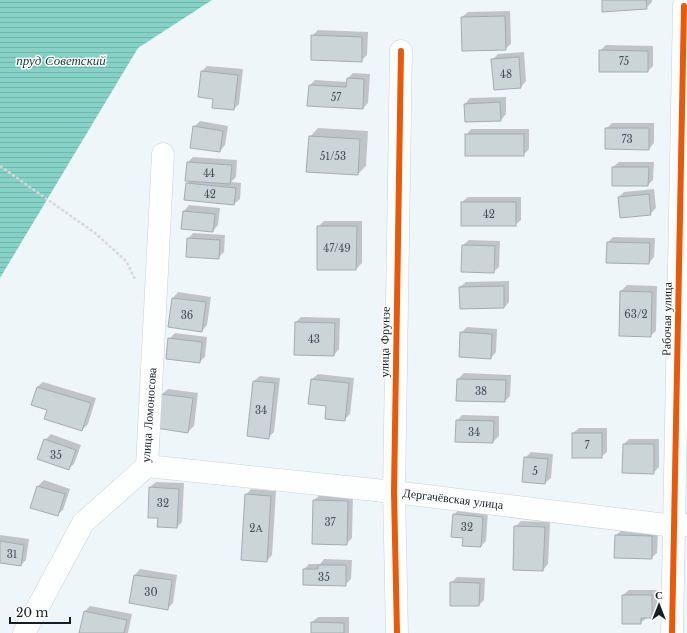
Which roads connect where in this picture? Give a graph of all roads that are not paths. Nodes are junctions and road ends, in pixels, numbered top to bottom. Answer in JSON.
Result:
{"nodes":[{"id":1,"x":684,"y":6,"type":"dead end"},
{"id":2,"x":401,"y":51,"type":"dead end"},
{"id":3,"x":163,"y":154,"type":"dead end"},
{"id":4,"x":147,"y":466,"type":"junction"},
{"id":5,"x":394,"y":492,"type":"junction"},
{"id":6,"x":681,"y":526,"type":"edge"},
{"id":7,"x":24,"y":633,"type":"edge"},
{"id":8,"x":397,"y":633,"type":"edge"},
{"id":9,"x":672,"y":633,"type":"edge"}],
"edges":[{"from":1,"to":6,"type":"street","name":"Рабочая улица"},
{"from":2,"to":5,"type":"street","name":"улица Фрунзе"},
{"from":3,"to":4,"type":"street","name":"улица Ломоносова"},
{"from":4,"to":5,"type":"street","name":"Дергачёвская улица"},
{"from":4,"to":7,"type":"street","name":"улица Ломоносова"},
{"from":5,"to":6,"type":"street","name":"Дергачёвская улица"},
{"from":5,"to":8,"type":"street","name":"улица Фрунзе"},
{"from":6,"to":9,"type":"street","name":"Рабочая улица"}]}
